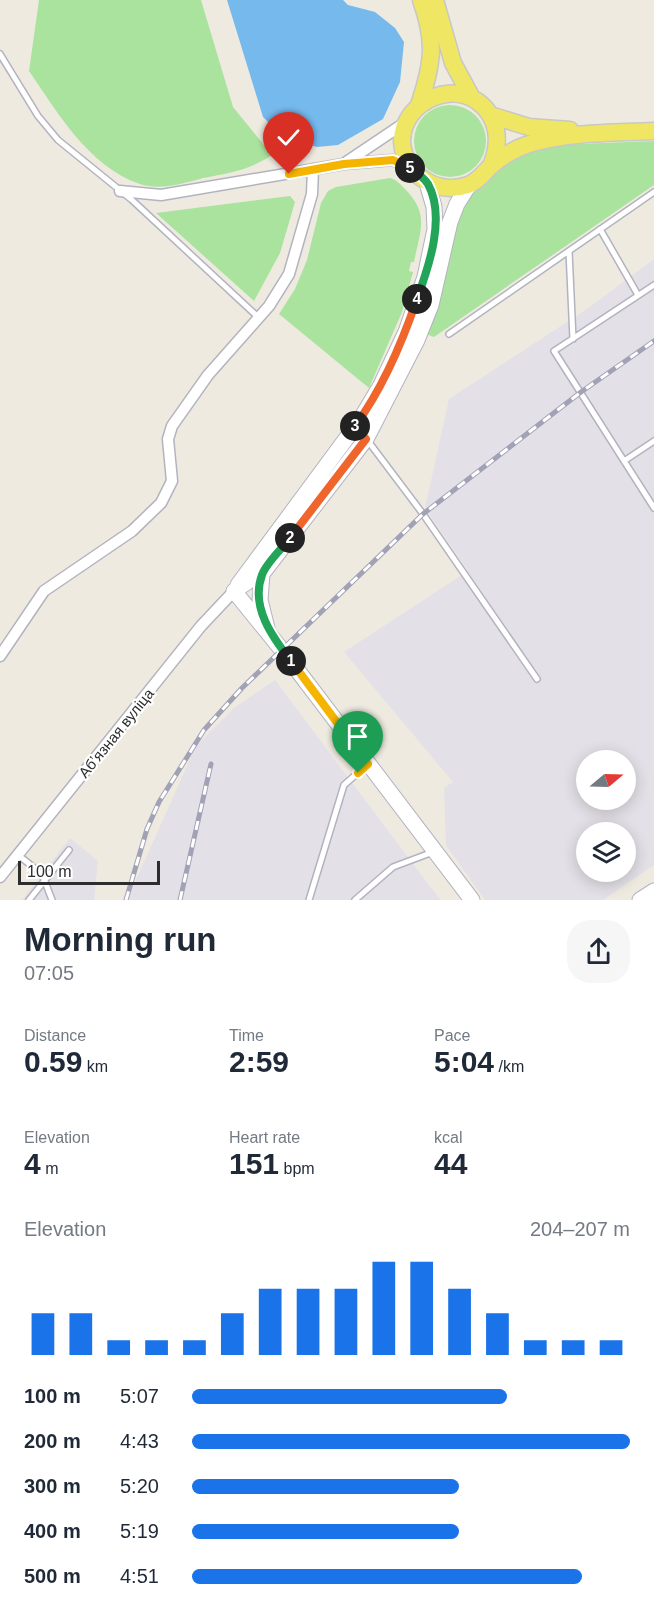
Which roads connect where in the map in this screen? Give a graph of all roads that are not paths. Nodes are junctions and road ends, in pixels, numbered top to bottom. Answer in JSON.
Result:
{"nodes":[{"id":1,"x":421,"y":0,"type":"edge"},
{"id":2,"x":435,"y":0,"type":"edge"},
{"id":3,"x":0,"y":54,"type":"edge"},
{"id":4,"x":472,"y":98,"type":"junction"},
{"id":5,"x":419,"y":105,"type":"junction"},
{"id":6,"x":490,"y":114,"type":"junction"},
{"id":7,"x":406,"y":122,"type":"junction"},
{"id":8,"x":654,"y":131,"type":"edge"},
{"id":9,"x":613,"y":133,"type":"junction"},
{"id":10,"x":344,"y":164,"type":"junction"},
{"id":11,"x":491,"y":166,"type":"junction"},
{"id":12,"x":411,"y":168,"type":"junction"},
{"id":13,"x":313,"y":170,"type":"junction"},
{"id":14,"x":428,"y":183,"type":"junction"},
{"id":15,"x":469,"y":185,"type":"junction"},
{"id":16,"x":120,"y":191,"type":"junction"},
{"id":17,"x":654,"y":192,"type":"edge"},
{"id":18,"x":600,"y":229,"type":"junction"},
{"id":19,"x":568,"y":251,"type":"junction"},
{"id":20,"x":654,"y":285,"type":"edge"},
{"id":21,"x":638,"y":295,"type":"junction"},
{"id":22,"x":259,"y":318,"type":"junction"},
{"id":23,"x":449,"y":334,"type":"dead end"},
{"id":24,"x":573,"y":339,"type":"junction"},
{"id":25,"x":354,"y":427,"type":"junction"},
{"id":26,"x":366,"y":439,"type":"junction"},
{"id":27,"x":654,"y":441,"type":"edge"},
{"id":28,"x":624,"y":461,"type":"junction"},
{"id":29,"x":654,"y":508,"type":"edge"},
{"id":30,"x":262,"y":574,"type":"junction"},
{"id":31,"x":234,"y":591,"type":"junction"},
{"id":32,"x":269,"y":634,"type":"junction"},
{"id":33,"x":0,"y":656,"type":"edge"},
{"id":34,"x":537,"y":680,"type":"dead end"},
{"id":35,"x":368,"y":764,"type":"junction"},
{"id":36,"x":69,"y":850,"type":"dead end"},
{"id":37,"x":435,"y":851,"type":"junction"},
{"id":38,"x":18,"y":855,"type":"junction"},
{"id":39,"x":0,"y":878,"type":"edge"},
{"id":40,"x":44,"y":880,"type":"junction"},
{"id":41,"x":654,"y":891,"type":"edge"},
{"id":42,"x":29,"y":900,"type":"edge"},
{"id":43,"x":52,"y":900,"type":"edge"},
{"id":44,"x":309,"y":900,"type":"edge"},
{"id":45,"x":355,"y":900,"type":"edge"},
{"id":46,"x":472,"y":900,"type":"edge"},
{"id":47,"x":640,"y":900,"type":"edge"}],
"edges":[{"from":1,"to":5,"type":"main road"},
{"from":2,"to":4,"type":"main road"},
{"from":3,"to":16,"type":"lane"},
{"from":4,"to":5,"type":"main road"},
{"from":4,"to":6,"type":"main road","name":"Абʼязная вуліца"},
{"from":5,"to":7,"type":"main road"},
{"from":6,"to":9,"type":"main road","name":"Абʼязная вуліца"},
{"from":6,"to":11,"type":"main road"},
{"from":7,"to":10,"type":"street"},
{"from":7,"to":12,"type":"main road"},
{"from":8,"to":9,"type":"main road","name":"Абʼязная вуліца"},
{"from":9,"to":11,"type":"main road","name":"Абʼязная вуліца"},
{"from":10,"to":12,"type":"street"},
{"from":10,"to":13,"type":"street"},
{"from":11,"to":15,"type":"main road","name":"Абʼязная вуліца"},
{"from":12,"to":14,"type":"main road"},
{"from":13,"to":16,"type":"street"},
{"from":13,"to":22,"type":"street"},
{"from":14,"to":15,"type":"main road"},
{"from":14,"to":25,"type":"street","name":"Абʼязная вуліца"},
{"from":15,"to":26,"type":"street","name":"Абʼязная вуліца"},
{"from":16,"to":22,"type":"lane"},
{"from":17,"to":18,"type":"lane"},
{"from":18,"to":19,"type":"lane"},
{"from":18,"to":21,"type":"lane"},
{"from":19,"to":23,"type":"lane"},
{"from":19,"to":24,"type":"lane"},
{"from":20,"to":21,"type":"lane"},
{"from":21,"to":24,"type":"lane"},
{"from":22,"to":33,"type":"street"},
{"from":24,"to":28,"type":"lane"},
{"from":25,"to":26,"type":"lane"},
{"from":25,"to":31,"type":"street","name":"Абʼязная вуліца"},
{"from":26,"to":30,"type":"street","name":"Абʼязная вуліца"},
{"from":26,"to":34,"type":"lane"},
{"from":27,"to":28,"type":"lane"},
{"from":28,"to":29,"type":"lane"},
{"from":30,"to":31,"type":"street","name":"Абʼязная вуліца"},
{"from":30,"to":32,"type":"street"},
{"from":31,"to":32,"type":"street"},
{"from":31,"to":38,"type":"street","name":"Абʼязная вуліца"},
{"from":32,"to":35,"type":"street"},
{"from":35,"to":37,"type":"street"},
{"from":35,"to":44,"type":"lane"},
{"from":36,"to":40,"type":"lane"},
{"from":37,"to":45,"type":"lane"},
{"from":37,"to":46,"type":"street"},
{"from":38,"to":39,"type":"street","name":"Абʼязная вуліца"},
{"from":38,"to":40,"type":"lane"},
{"from":40,"to":42,"type":"lane"},
{"from":40,"to":43,"type":"lane"},
{"from":41,"to":47,"type":"street"}]}
